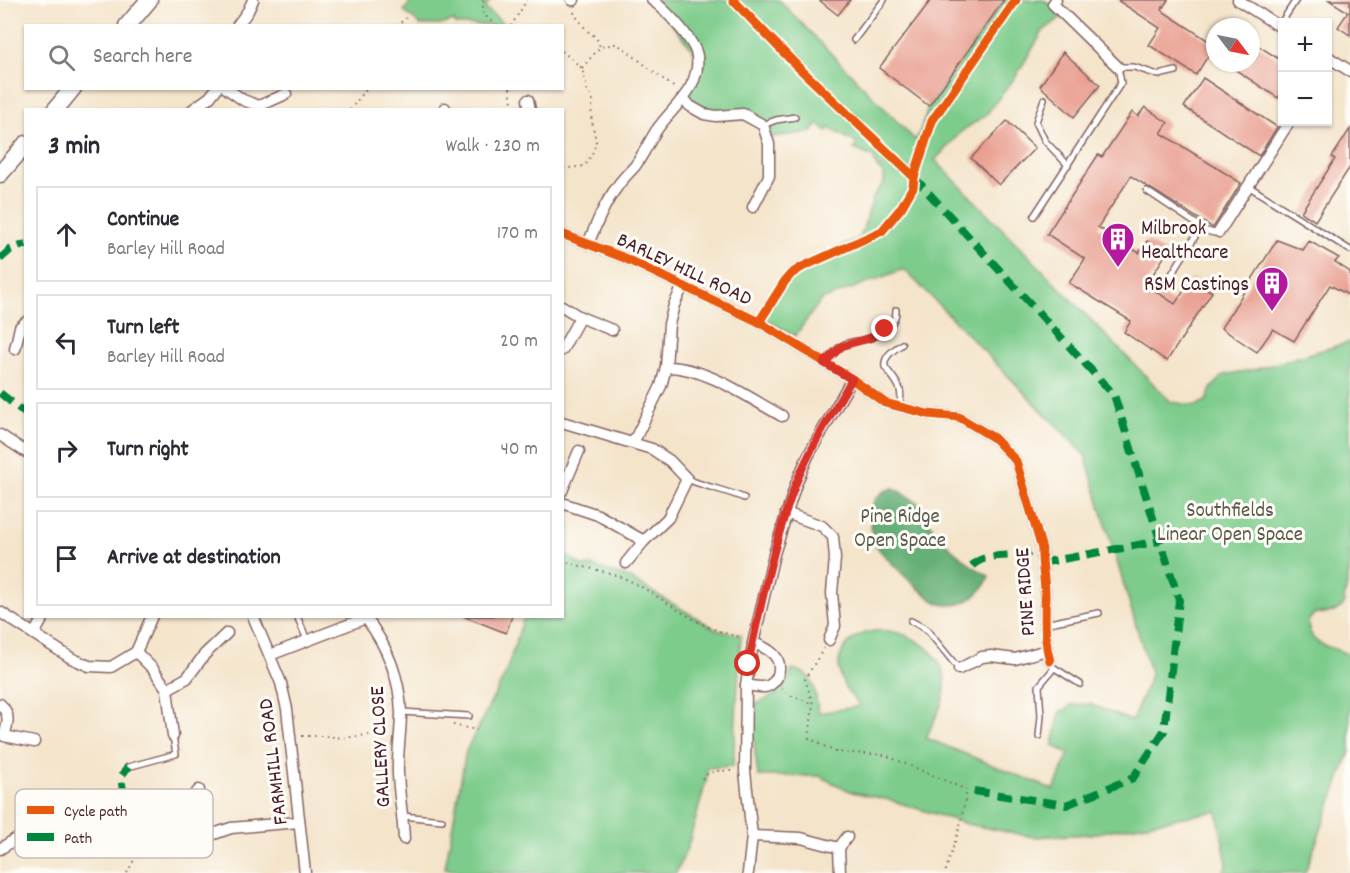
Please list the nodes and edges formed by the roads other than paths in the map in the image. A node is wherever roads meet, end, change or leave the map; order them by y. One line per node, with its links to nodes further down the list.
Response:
1 (149, 0): 9 (main road)
2 (252, 0): 10 (street)
3 (652, 0): 21 (street)
4 (884, 0): 12 (lane)
5 (1056, 0): 14 (street)
6 (1238, 0): 11 (street)
7 (1296, 0): 8 (lane)
8 (1286, 18)
9 (129, 24)
10 (238, 24)
11 (1278, 25)
12 (854, 40)
13 (1332, 60): 16 (street)
14 (1118, 67): 15 (lane); 29 (lane)
15 (1176, 70)
16 (1350, 71)
17 (71, 90): 23 (main road)
18 (215, 90): 24 (street)
19 (229, 90): 20 (street)
20 (286, 94)
21 (685, 98): 26 (street); 38 (street)
22 (1044, 99): 29 (lane)
23 (57, 108)
24 (195, 108)
25 (795, 117): 26 (lane)
26 (762, 125): 33 (street)
27 (1286, 126): 31 (street)
28 (24, 146): 30 (main road)
29 (1068, 165): 34 (lane)
30 (0, 174)
31 (1248, 186): 36 (street); 39 (lane)
32 (1147, 191): 35 (lane)
33 (753, 207)
34 (1034, 216)
35 (1201, 227): 36 (lane); 40 (lane)
36 (1219, 232)
37 (564, 235): 38 (street, BARLEY HILL ROAD)
38 (588, 244): 41 (street, BARLEY HILL ROAD)
39 (1350, 250)
40 (1170, 278)
41 (683, 286): 50 (street, BARLEY HILL ROAD); 51 (street)
42 (564, 307): 44 (street)
43 (896, 310): 50 (lane)
44 (580, 317): 46 (street); 48 (street)
45 (24, 324): 49 (street)
46 (612, 330)
47 (902, 344): 53 (lane)
48 (564, 346)
49 (15, 349)
50 (824, 363): 52 (street, BARLEY HILL ROAD)
51 (666, 367): 54 (street); 57 (street)
52 (852, 379): 53 (street, PINE RIDGE); 64 (street)
53 (899, 406): 74 (street, PINE RIDGE)
54 (782, 416)
55 (564, 423): 57 (street)
56 (0, 435): 58 (street)
57 (633, 443): 60 (street)
58 (24, 451)
59 (579, 451): 61 (street)
60 (687, 479): 62 (lane); 65 (street)
61 (564, 486)
62 (744, 498)
63 (564, 504): 65 (street)
64 (786, 513): 78 (street); 79 (street)
65 (644, 541): 66 (street)
66 (626, 563)
67 (0, 612): 76 (street)
68 (1099, 614): 74 (lane)
69 (43, 618): 76 (street)
70 (151, 618): 80 (street)
71 (254, 618): 81 (street, FARMHILL ROAD)
72 (298, 618): 77 (lane)
73 (911, 621): 83 (lane)
74 (1044, 624): 82 (street, PINE RIDGE)
75 (227, 633): 86 (street)
76 (34, 634): 80 (street)
77 (307, 640): 81 (street, GALLERY CLOSE); 88 (street, GALLERY CLOSE)
78 (829, 640)
79 (753, 641): 85 (street); 85 (street)
80 (136, 652): 86 (street)
81 (270, 655): 96 (street, FARMHILL ROAD)
82 (1050, 660): 83 (street, PINE RIDGE); 84 (lane); 91 (lane)
83 (959, 669)
84 (1080, 684)
85 (746, 685): 98 (street)
86 (167, 689): 90 (street)
87 (0, 704): 92 (street)
88 (401, 712): 89 (lane); 94 (street, GALLERY CLOSE)
89 (468, 716)
90 (173, 736): 93 (lane)
91 (1039, 736)
92 (34, 742)
93 (128, 767)
94 (403, 816): 95 (lane); 100 (street, GALLERY CLOSE)
95 (442, 820)
96 (299, 822): 97 (street); 104 (street, FARMHILL ROAD)
97 (213, 834)
98 (752, 836): 102 (street); 105 (street)
99 (847, 837): 102 (street)
100 (404, 839)
101 (15, 840): 103 (street)
102 (839, 848): 106 (street)
103 (0, 849)
104 (305, 873)
105 (748, 873)
106 (840, 873)

